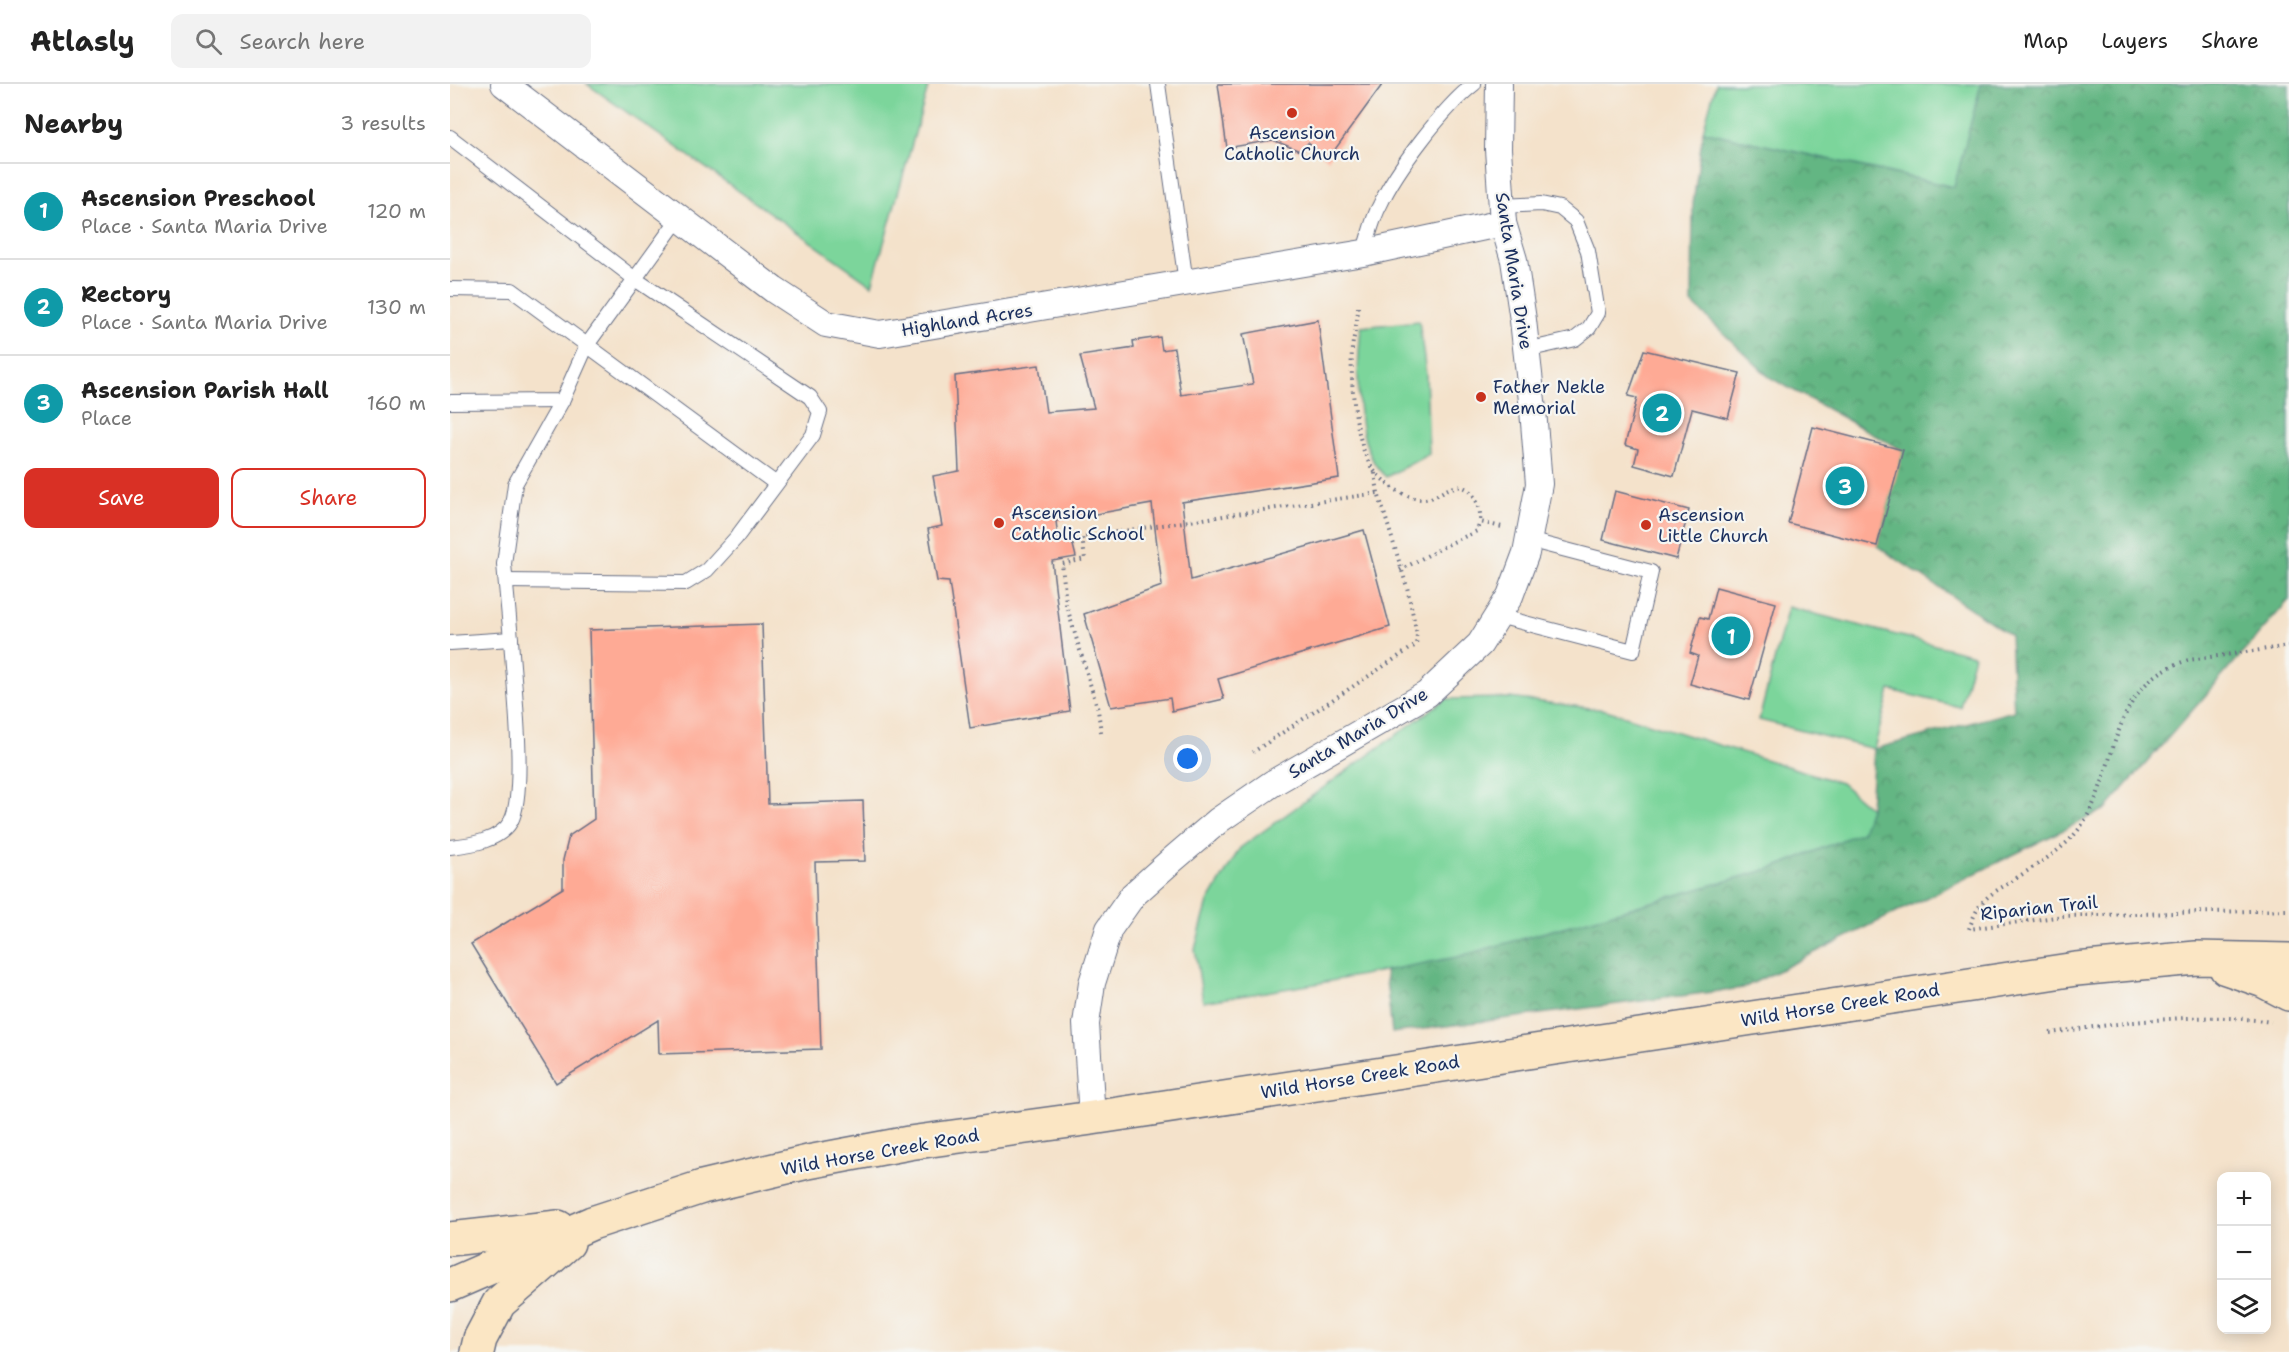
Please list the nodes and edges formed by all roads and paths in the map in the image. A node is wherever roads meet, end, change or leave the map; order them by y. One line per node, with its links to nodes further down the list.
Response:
1 (504, 84): 7 (street, Highland Acres)
2 (1158, 84): 10 (lane)
3 (1474, 84): 8 (lane)
4 (1499, 84): 6 (street, Santa Maria Drive)
5 (450, 137): 9 (lane)
6 (1502, 215): 8 (street, Highland Acres); 14 (street, Santa Maria Drive); 14 (lane)
7 (679, 218): 9 (lane); 10 (street, Highland Acres)
8 (1363, 253): 10 (street, Highland Acres)
9 (635, 279): 13 (lane); 18 (lane)
10 (1186, 283)
11 (450, 289): 13 (lane)
12 (1358, 307): 17 (path)
13 (587, 345): 15 (lane); 18 (lane)
14 (1527, 350): 21 (street, Santa Maria Drive)
15 (562, 401): 16 (lane); 23 (lane)
16 (450, 402)
17 (1375, 474): 19 (path); 20 (path)
18 (775, 483): 23 (lane)
19 (1378, 493): 22 (path); 28 (path)
20 (1480, 522): 21 (path); 22 (path)
21 (1520, 535): 24 (street, Santa Maria Drive); 24 (lane)
22 (1400, 570): 29 (path)
23 (506, 581): 25 (lane)
24 (1498, 616): 37 (street, Santa Maria Drive)
25 (511, 639): 26 (lane); 30 (lane)
26 (450, 643)
27 (2288, 646): 31 (path, Riparian Trail)
28 (1101, 732)
29 (1253, 752)
30 (450, 847)
31 (2289, 910)
32 (2196, 958): 33 (main road, Wild Horse Creek Road); 34 (main road); 37 (main road, Wild Horse Creek Road)
33 (2289, 960)
34 (2289, 994)
35 (2273, 1023): 36 (path)
36 (2050, 1033)
37 (1092, 1118): 38 (main road, Wild Horse Creek Road)
38 (592, 1223): 39 (main road); 40 (main road, Wild Horse Creek Road); 41 (main road)
39 (450, 1239)
40 (450, 1285)
41 (477, 1352)

